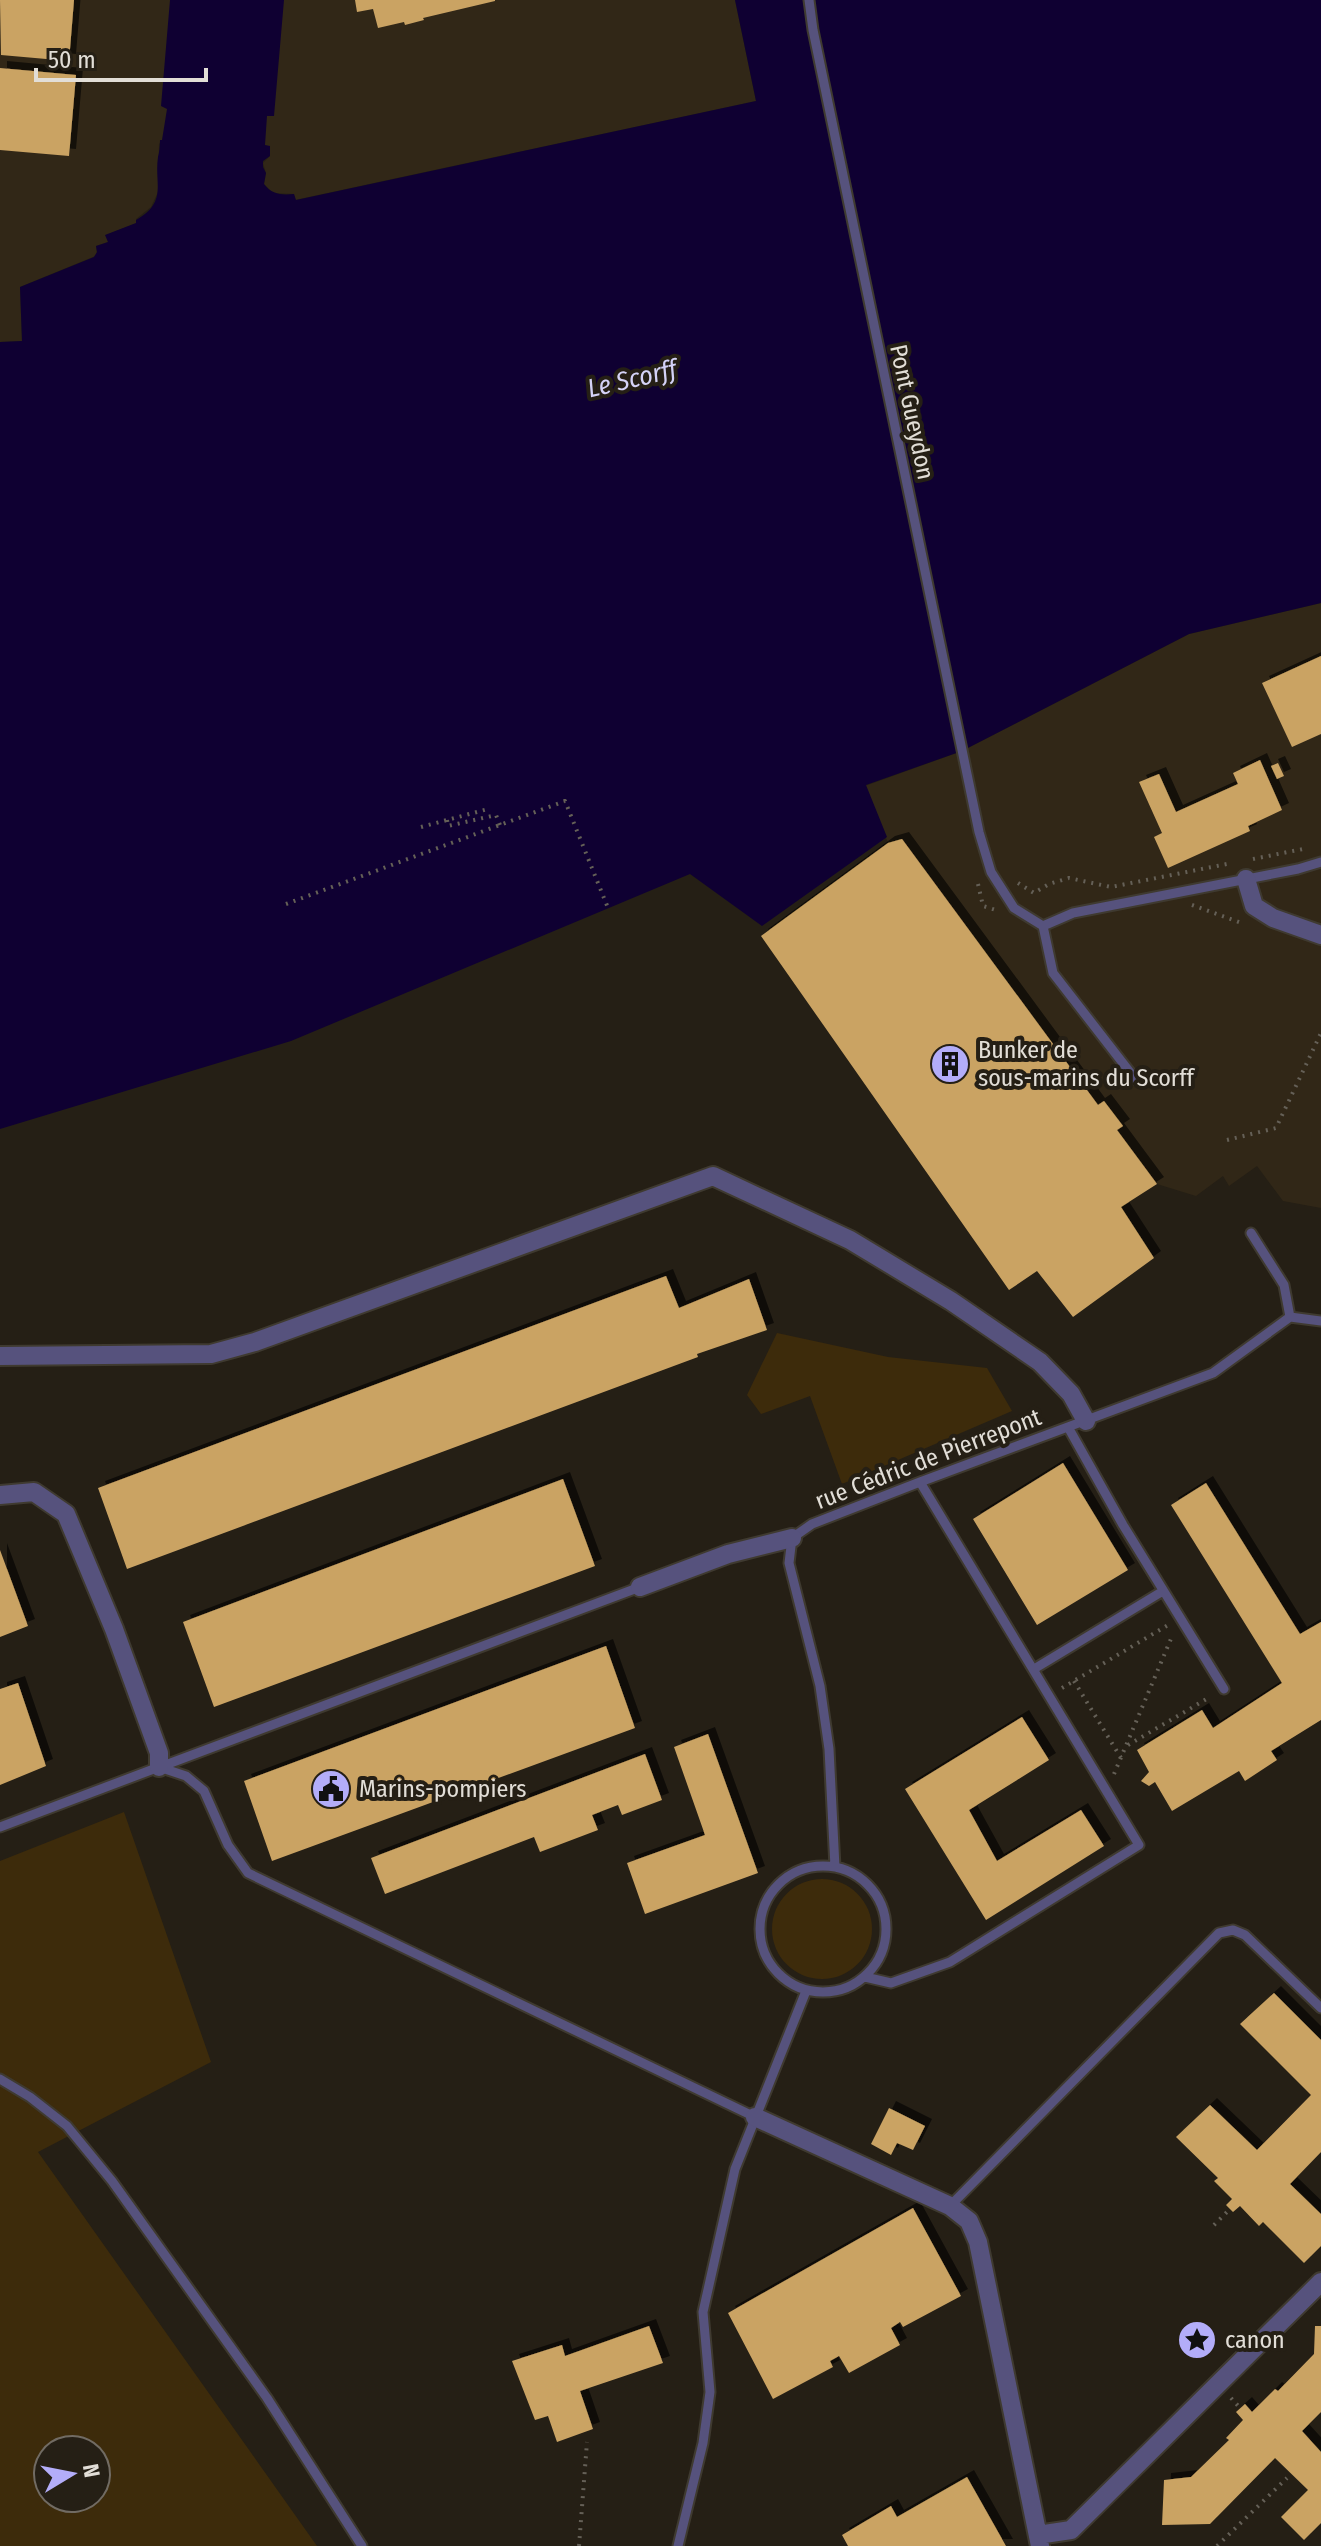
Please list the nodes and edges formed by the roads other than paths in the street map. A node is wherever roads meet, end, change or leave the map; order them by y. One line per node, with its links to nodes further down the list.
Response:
1 (809, 0): 4 (lane, Pont Gueydon)
2 (1321, 862): 3 (lane)
3 (1246, 879): 4 (lane); 5 (street)
4 (1043, 926): 6 (lane)
5 (1321, 935)
6 (1136, 1080)
7 (1251, 1233): 8 (lane)
8 (1290, 1317): 9 (lane); 11 (lane, rue Cédric de Pierrepont)
9 (1321, 1321)
10 (0, 1356): 11 (street)
11 (1077, 1424): 12 (lane, rue Cédric de Pierrepont); 16 (lane)
12 (920, 1482): 14 (lane, rue Cédric de Pierrepont); 17 (lane)
13 (0, 1495): 19 (street)
14 (792, 1538): 15 (street); 21 (lane)
15 (640, 1587): 19 (lane)
16 (1163, 1591): 17 (lane); 18 (lane)
17 (1034, 1669): 22 (lane)
18 (1224, 1689)
19 (159, 1767): 20 (lane); 26 (lane)
20 (0, 1827)
21 (835, 1867): 22 (lane); 23 (lane)
22 (865, 1977): 23 (lane)
23 (806, 1991): 26 (lane)
24 (1321, 2008): 27 (lane)
25 (0, 2079): 30 (lane)
26 (755, 2117): 27 (street); 31 (lane)
27 (950, 2206): 29 (street)
28 (1321, 2282): 29 (street)
29 (1039, 2540)
30 (362, 2546)
31 (678, 2546)

